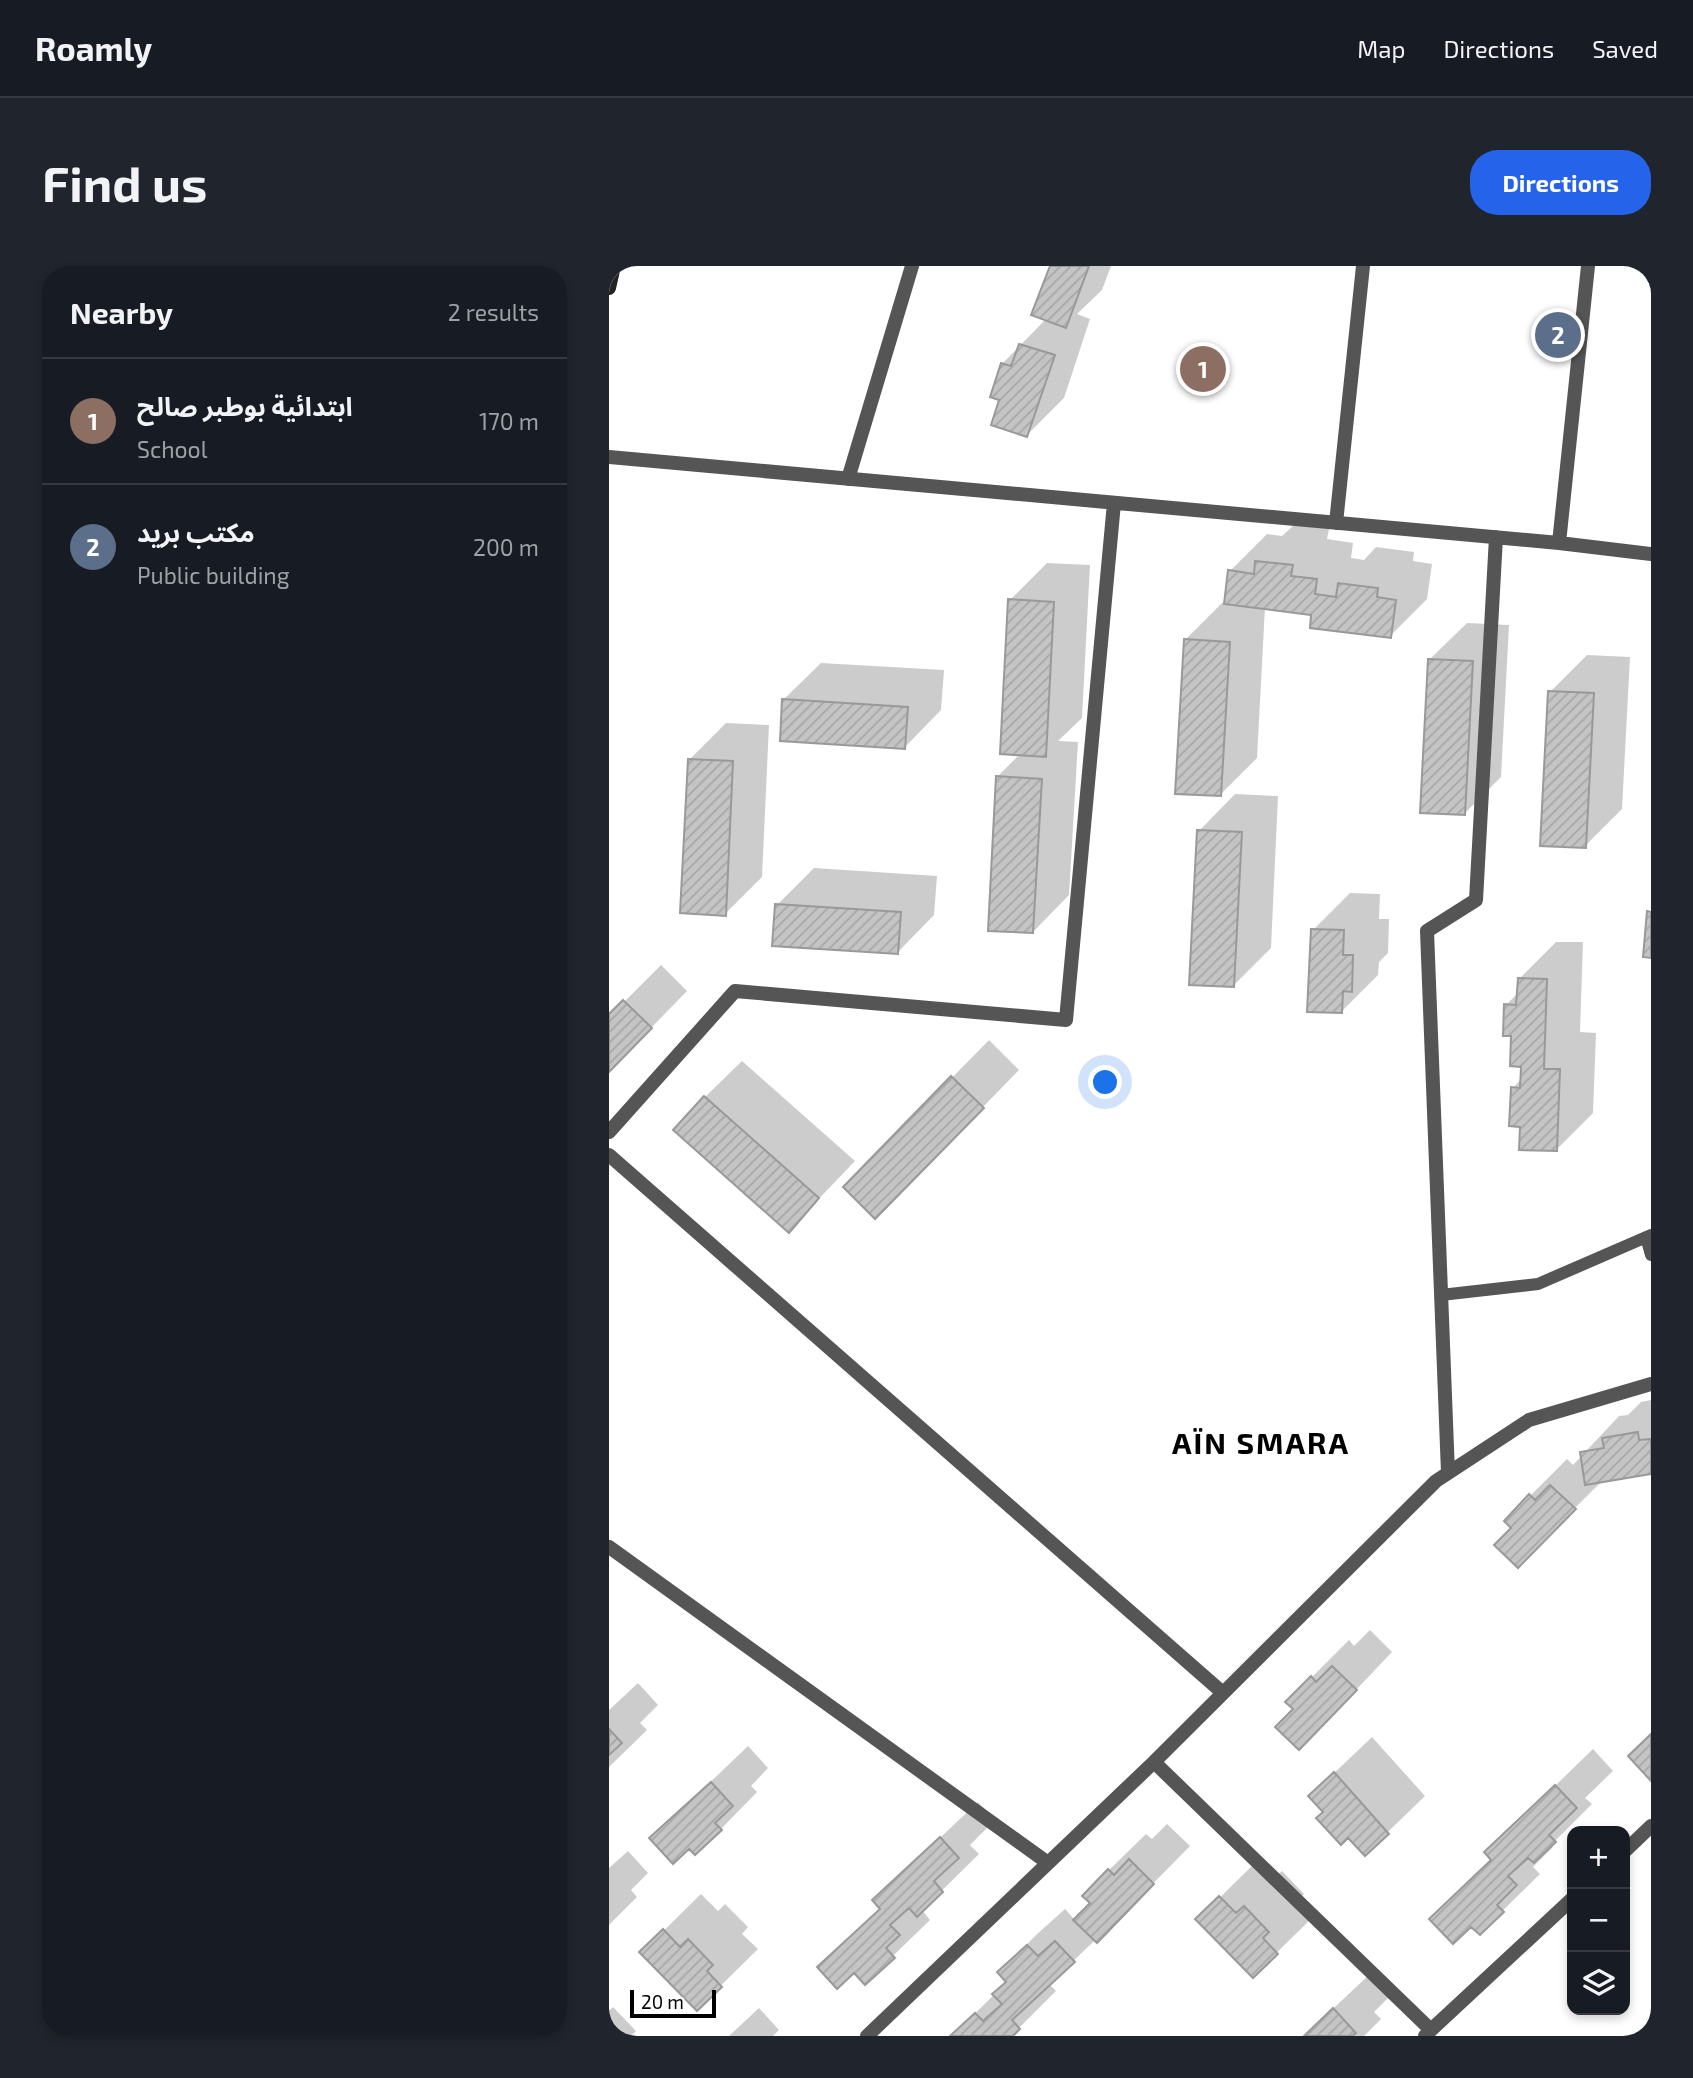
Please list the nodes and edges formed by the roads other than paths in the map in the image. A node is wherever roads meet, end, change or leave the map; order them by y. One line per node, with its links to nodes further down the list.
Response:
1 (614, 266): 5 (main road)
2 (912, 266): 7 (street)
3 (1363, 266): 9 (street)
4 (1588, 266): 11 (street)
5 (609, 288)
6 (609, 457): 7 (street)
7 (848, 479): 8 (street)
8 (1114, 503): 9 (street); 13 (street)
9 (1336, 523): 10 (street)
10 (1496, 537): 11 (street); 17 (street)
11 (1559, 543): 12 (street)
12 (1651, 554)
13 (609, 1132)
14 (609, 1155): 21 (street)
15 (1648, 1236): 16 (lane); 17 (lane)
16 (1651, 1255)
17 (1441, 1296): 19 (street)
18 (1651, 1384): 19 (street)
19 (1448, 1473): 21 (street)
20 (609, 1546): 25 (street)
21 (1223, 1693): 22 (street)
22 (1154, 1762): 25 (street); 27 (street)
23 (1651, 1826): 24 (street)
24 (1630, 1846)
25 (1048, 1863): 28 (street)
26 (1567, 1904): 27 (street)
27 (1428, 2033)
28 (867, 2036)

